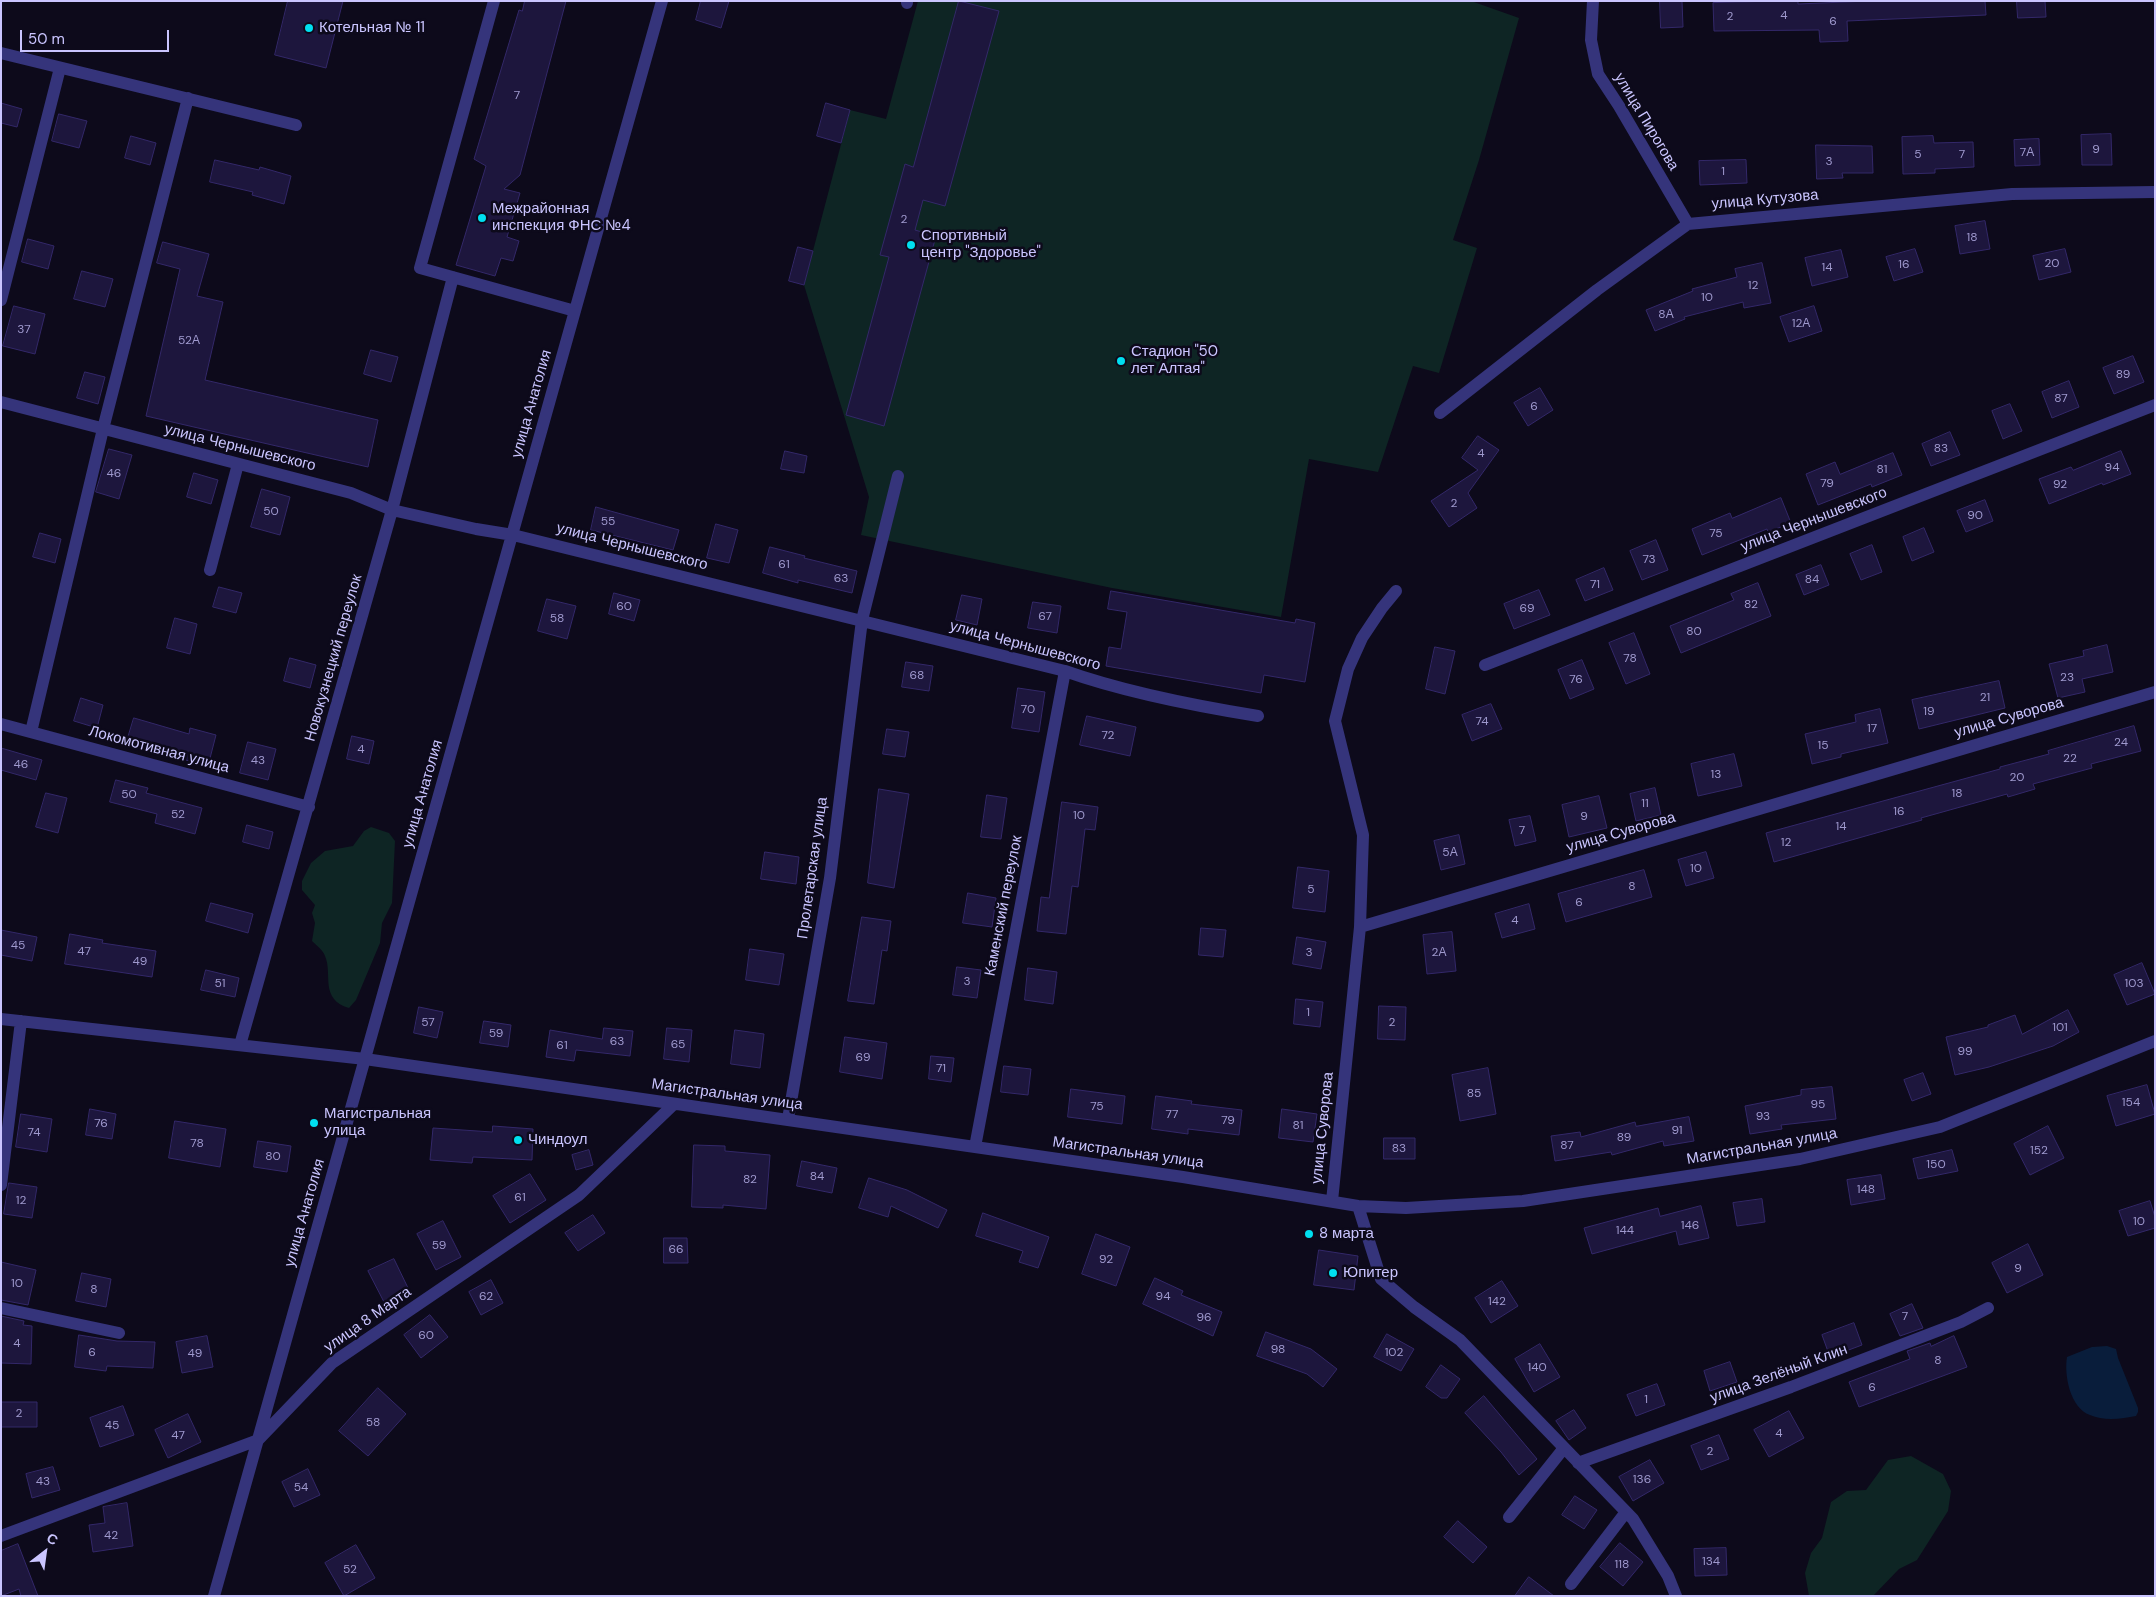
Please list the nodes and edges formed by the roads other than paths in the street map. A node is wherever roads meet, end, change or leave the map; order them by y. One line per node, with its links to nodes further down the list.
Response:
1 (494, 1): 10 (street)
2 (662, 1): 12 (street, улица Анатолия)
3 (1593, 1): 9 (street, улица Пирогова)
4 (1, 53): 5 (street)
5 (60, 68): 6 (street); 11 (street)
6 (188, 98): 7 (street); 16 (street)
7 (296, 125)
8 (2155, 192): 9 (street, улица Кутузова)
9 (1688, 224): 15 (street)
10 (453, 278): 12 (street); 19 (street, Новокузнецкий переулок)
11 (1, 300)
12 (575, 311): 20 (street, улица Анатолия)
13 (1, 402): 16 (street, улица Чернышевского)
14 (2155, 405): 24 (street, улица Чернышевского)
15 (1440, 413)
16 (104, 430): 17 (street, улица Чернышевского); 29 (street)
17 (238, 464): 19 (street, улица Чернышевского); 21 (street)
18 (898, 476): 23 (street, Пролетарская улица)
19 (392, 510): 20 (street, улица Чернышевского); 30 (street, Новокузнецкий переулок)
20 (513, 535): 23 (street, улица Чернышевского); 36 (street, улица Анатолия)
21 (210, 570)
22 (1396, 591): 31 (street)
23 (862, 620): 25 (street, улица Чернышевского); 38 (street, Пролетарская улица)
24 (1485, 665)
25 (1065, 671): 27 (street, улица Чернышевского); 39 (street, Каменский переулок)
26 (2155, 692): 31 (street, улица Суворова)
27 (1258, 716)
28 (1, 724): 29 (street, Локомотивная улица)
29 (31, 732): 30 (street, Локомотивная улица)
30 (309, 807): 35 (street, Новокузнецкий переулок)
31 (1360, 927): 41 (street, улица Суворова)
32 (1, 1019): 33 (street, Магистральная улица)
33 (21, 1021): 35 (street, Магистральная улица); 40 (street)
34 (2155, 1041): 42 (street, Магистральная улица)
35 (240, 1045): 36 (street, Магистральная улица)
36 (366, 1059): 37 (street, Магистральная улица); 46 (street, улица Анатолия)
37 (673, 1105): 38 (street, Магистральная улица); 46 (street, улица 8 Марта)
38 (788, 1119): 39 (street, Магистральная улица)
39 (975, 1147): 41 (street, Магистральная улица)
40 (1, 1185)
41 (1332, 1202): 42 (street, Магистральная улица)
42 (1358, 1206): 47 (street)
43 (1, 1308): 45 (street)
44 (1988, 1308): 48 (street, улица Зелёный Клин)
45 (119, 1333)
46 (258, 1440): 51 (street, улица 8 Марта); 53 (street, улица Анатолия)
47 (1564, 1448): 48 (street); 50 (street)
48 (1578, 1463): 49 (street)
49 (1626, 1512): 52 (street); 54 (street)
50 (1510, 1517)
51 (1, 1536)
52 (1571, 1584)
53 (214, 1596)
54 (1676, 1596)

